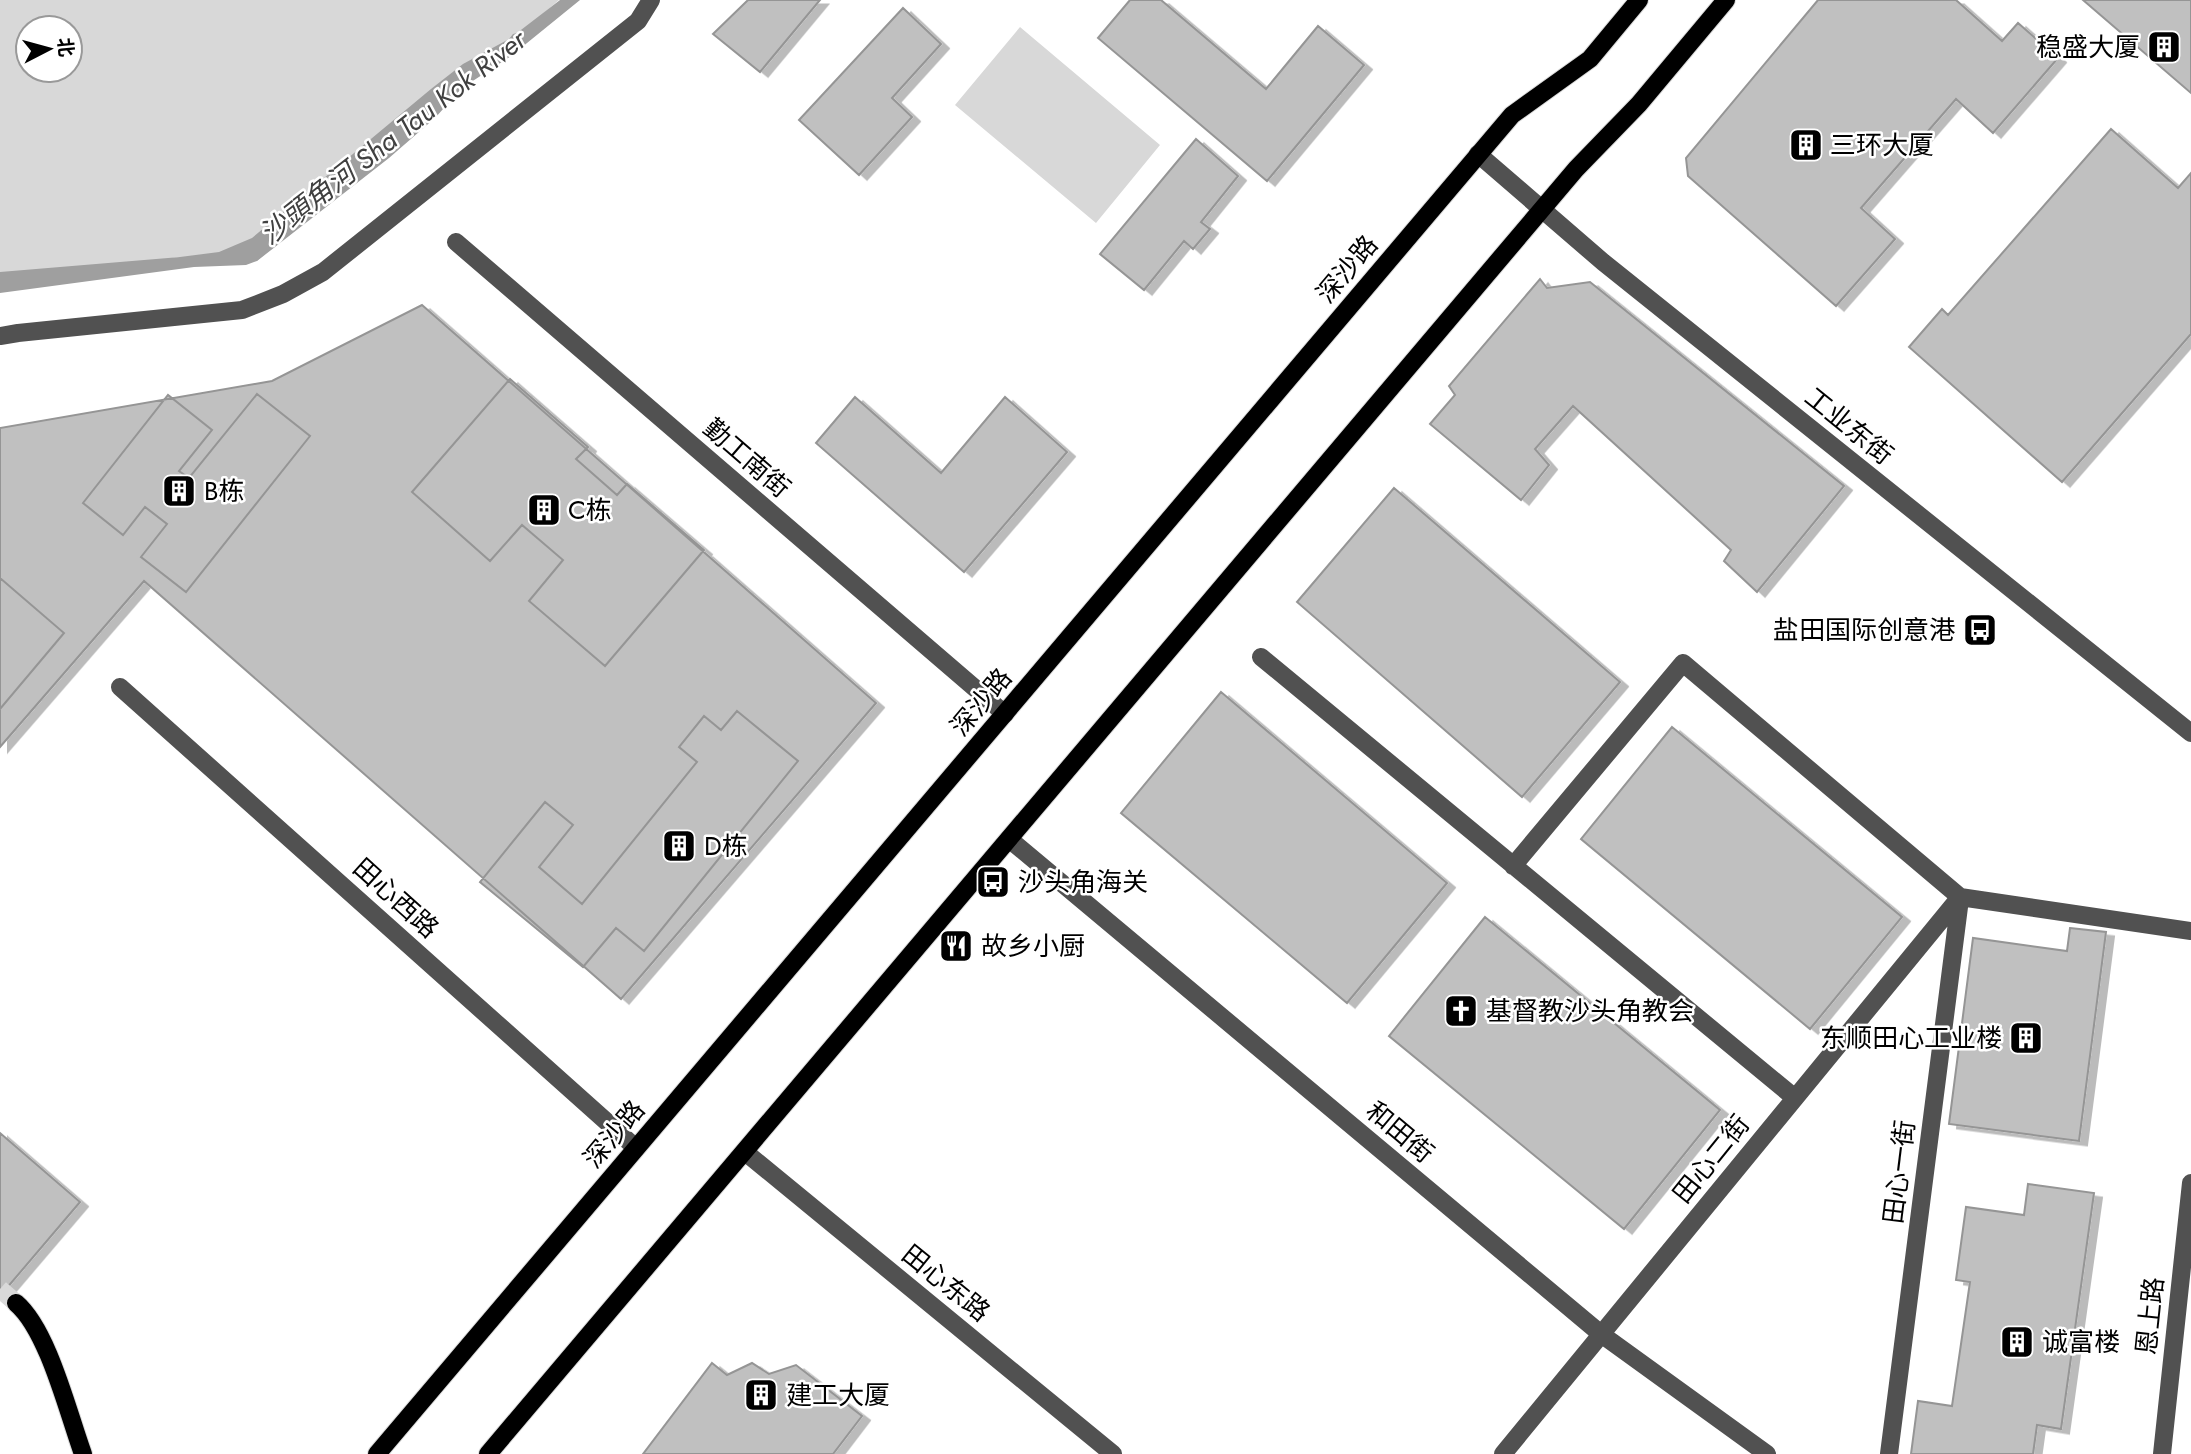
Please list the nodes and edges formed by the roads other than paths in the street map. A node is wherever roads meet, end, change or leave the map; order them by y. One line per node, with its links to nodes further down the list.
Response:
1 (651, 0): 7 (street)
2 (1639, 0): 4 (main road, 深沙路)
3 (1726, 0): 5 (main road)
4 (1478, 155): 5 (street, 工业东街); 10 (main road, 深沙路)
5 (1542, 209): 11 (street, 工业东街); 12 (main road)
6 (456, 242): 10 (street, 勤工南街)
7 (0, 337)
8 (1261, 657): 13 (street)
9 (120, 687): 17 (street, 田心西路)
10 (1005, 714): 17 (main road, 深沙路)
11 (2191, 733)
12 (1009, 839): 18 (main road); 21 (street, 和田街)
13 (1513, 866): 14 (street); 16 (street)
14 (1960, 897): 15 (street); 16 (street, 田心二街); 28 (street, 田心一街)
15 (2191, 931)
16 (1795, 1098): 21 (street, 田心二街)
17 (636, 1148): 23 (main road, 深沙路)
18 (745, 1152): 24 (main road); 25 (street, 田心东路)
19 (2191, 1183): 29 (street, 恩上路)
20 (16, 1303): 22 (main road)
21 (1601, 1334): 26 (street, 田心二街); 27 (street, 和田街)
22 (83, 1454)
23 (377, 1454)
24 (488, 1454)
25 (1113, 1454)
26 (1503, 1454)
27 (1767, 1454)
28 (1889, 1454)
29 (2162, 1454)

